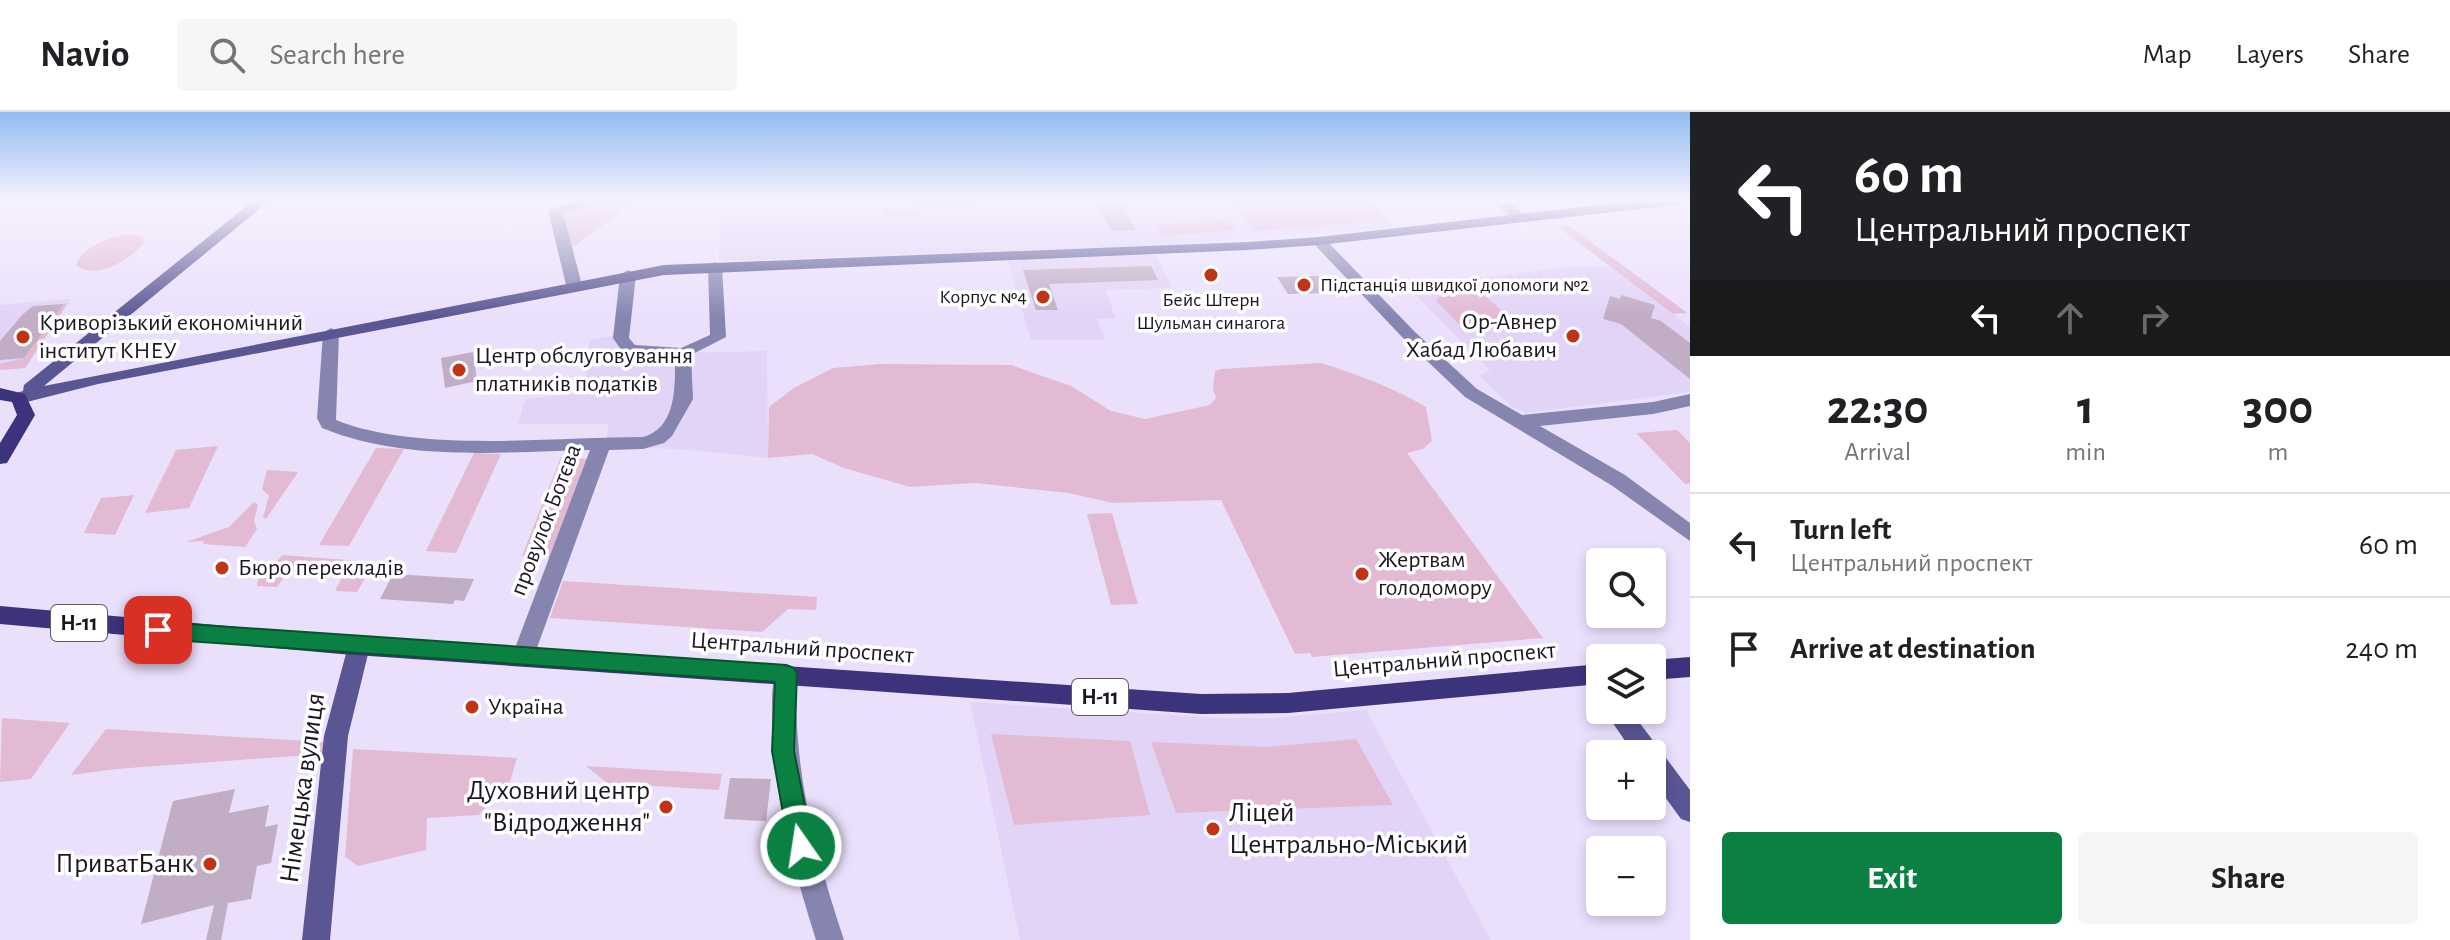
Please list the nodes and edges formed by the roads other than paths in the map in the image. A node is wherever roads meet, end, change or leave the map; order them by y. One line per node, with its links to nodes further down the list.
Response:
1 (215, 240): 10 (street)
2 (563, 240): 7 (street)
3 (1332, 240): 4 (street)
4 (1319, 241): 5 (street); 12 (street)
5 (715, 266): 6 (street); 9 (street)
6 (628, 275): 7 (street); 9 (street)
7 (574, 285): 8 (street)
8 (331, 333): 10 (street); 13 (street)
9 (683, 353): 13 (street, провулок Ботєва)
10 (12, 396): 14 (main road)
11 (1690, 400): 12 (street)
12 (1517, 422): 15 (street)
13 (602, 443): 18 (street, провулок Ботєва)
14 (0, 458)
15 (1690, 533)
16 (0, 615): 17 (main road, Центральний проспект / Н-11)
17 (359, 646): 18 (main road, Центральний проспект / Н-11); 25 (street, Німецька вулиця)
18 (523, 656): 21 (main road, Центральний проспект / Н-11)
19 (1690, 667): 20 (main road)
20 (1666, 669)
21 (786, 674): 22 (main road, Центральний проспект / Н-11); 26 (street)
22 (1586, 680)
23 (1666, 778): 24 (street)
24 (1690, 810)
25 (316, 940)
26 (830, 940)

